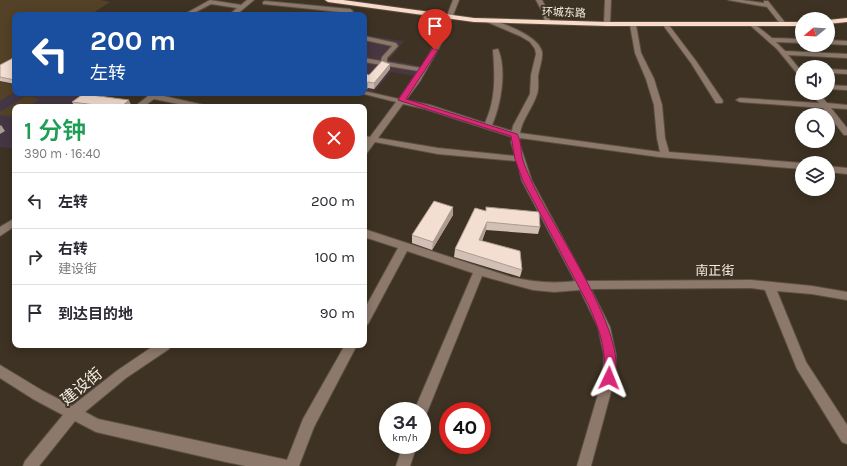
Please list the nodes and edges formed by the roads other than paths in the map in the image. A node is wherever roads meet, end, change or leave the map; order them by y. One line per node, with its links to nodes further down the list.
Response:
1 (251, 0): 10 (street)
2 (328, 0): 11 (street); 15 (highway, 环城东路)
3 (456, 0): 15 (street)
4 (539, 0): 19 (street)
5 (608, 0): 20 (street)
6 (731, 0): 9 (street)
7 (764, 0): 9 (street)
8 (265, 2): 11 (street)
9 (770, 6): 25 (street)
10 (243, 7): 12 (street); 13 (street)
11 (321, 9): 14 (street)
12 (192, 12)
13 (236, 12)
14 (350, 12)
15 (450, 18): 17 (highway, 环城东路); 37 (street)
16 (847, 20): 18 (highway)
17 (489, 21): 19 (highway, 环城东路); 55 (street)
18 (835, 21)
19 (548, 23): 20 (highway, 环城东路)
20 (607, 24): 22 (highway, 环城东路)
21 (795, 24): 25 (highway, 环城东路)
22 (633, 25): 23 (highway, 环城东路); 57 (street)
23 (666, 25): 24 (highway, 环城东路); 48 (street)
24 (753, 25): 25 (highway, 环城东路); 27 (street)
25 (784, 25)
26 (367, 39): 35 (street)
27 (770, 40): 28 (street); 32 (street)
28 (795, 41)
29 (835, 42): 30 (street)
30 (847, 43)
31 (496, 50): 53 (street)
32 (784, 53): 33 (street); 36 (street)
33 (847, 56)
34 (367, 60): 35 (street)
35 (384, 63): 37 (street)
36 (795, 65)
37 (423, 70): 45 (street)
38 (835, 71): 39 (street)
39 (847, 72)
40 (835, 87): 41 (street)
41 (847, 88)
42 (367, 93): 45 (street)
43 (152, 96): 49 (street)
44 (163, 96): 50 (street)
45 (402, 100): 53 (street); 56 (street)
46 (740, 100): 51 (street)
47 (820, 100): 51 (street)
48 (719, 101)
49 (142, 104)
50 (193, 104)
51 (825, 106): 52 (street); 54 (street)
52 (847, 107)
53 (487, 127): 55 (street)
54 (847, 133)
55 (515, 135): 57 (street); 58 (street)
56 (368, 139): 58 (street)
57 (665, 154): 59 (street)
58 (519, 159): 67 (street)
59 (795, 165)
60 (835, 170): 61 (street)
61 (847, 172)
62 (12, 223): 63 (street)
63 (0, 232)
64 (367, 234): 65 (street, 南正街)
65 (404, 246): 66 (street, 南正街); 70 (street)
66 (479, 271): 67 (street, 南正街); 74 (street)
67 (582, 285): 68 (street, 南正街); 82 (street)
68 (769, 285): 69 (street, 南正街); 76 (street)
69 (847, 296)
70 (367, 315)
71 (161, 348): 75 (street, 建设街)
72 (349, 348): 80 (street)
73 (0, 370): 75 (street)
74 (425, 402)
75 (72, 414): 78 (street, 建设街); 79 (street)
76 (847, 437)
77 (407, 454): 81 (street)
78 (30, 466)
79 (284, 466)
80 (292, 466)
81 (403, 466)
82 (584, 466)

